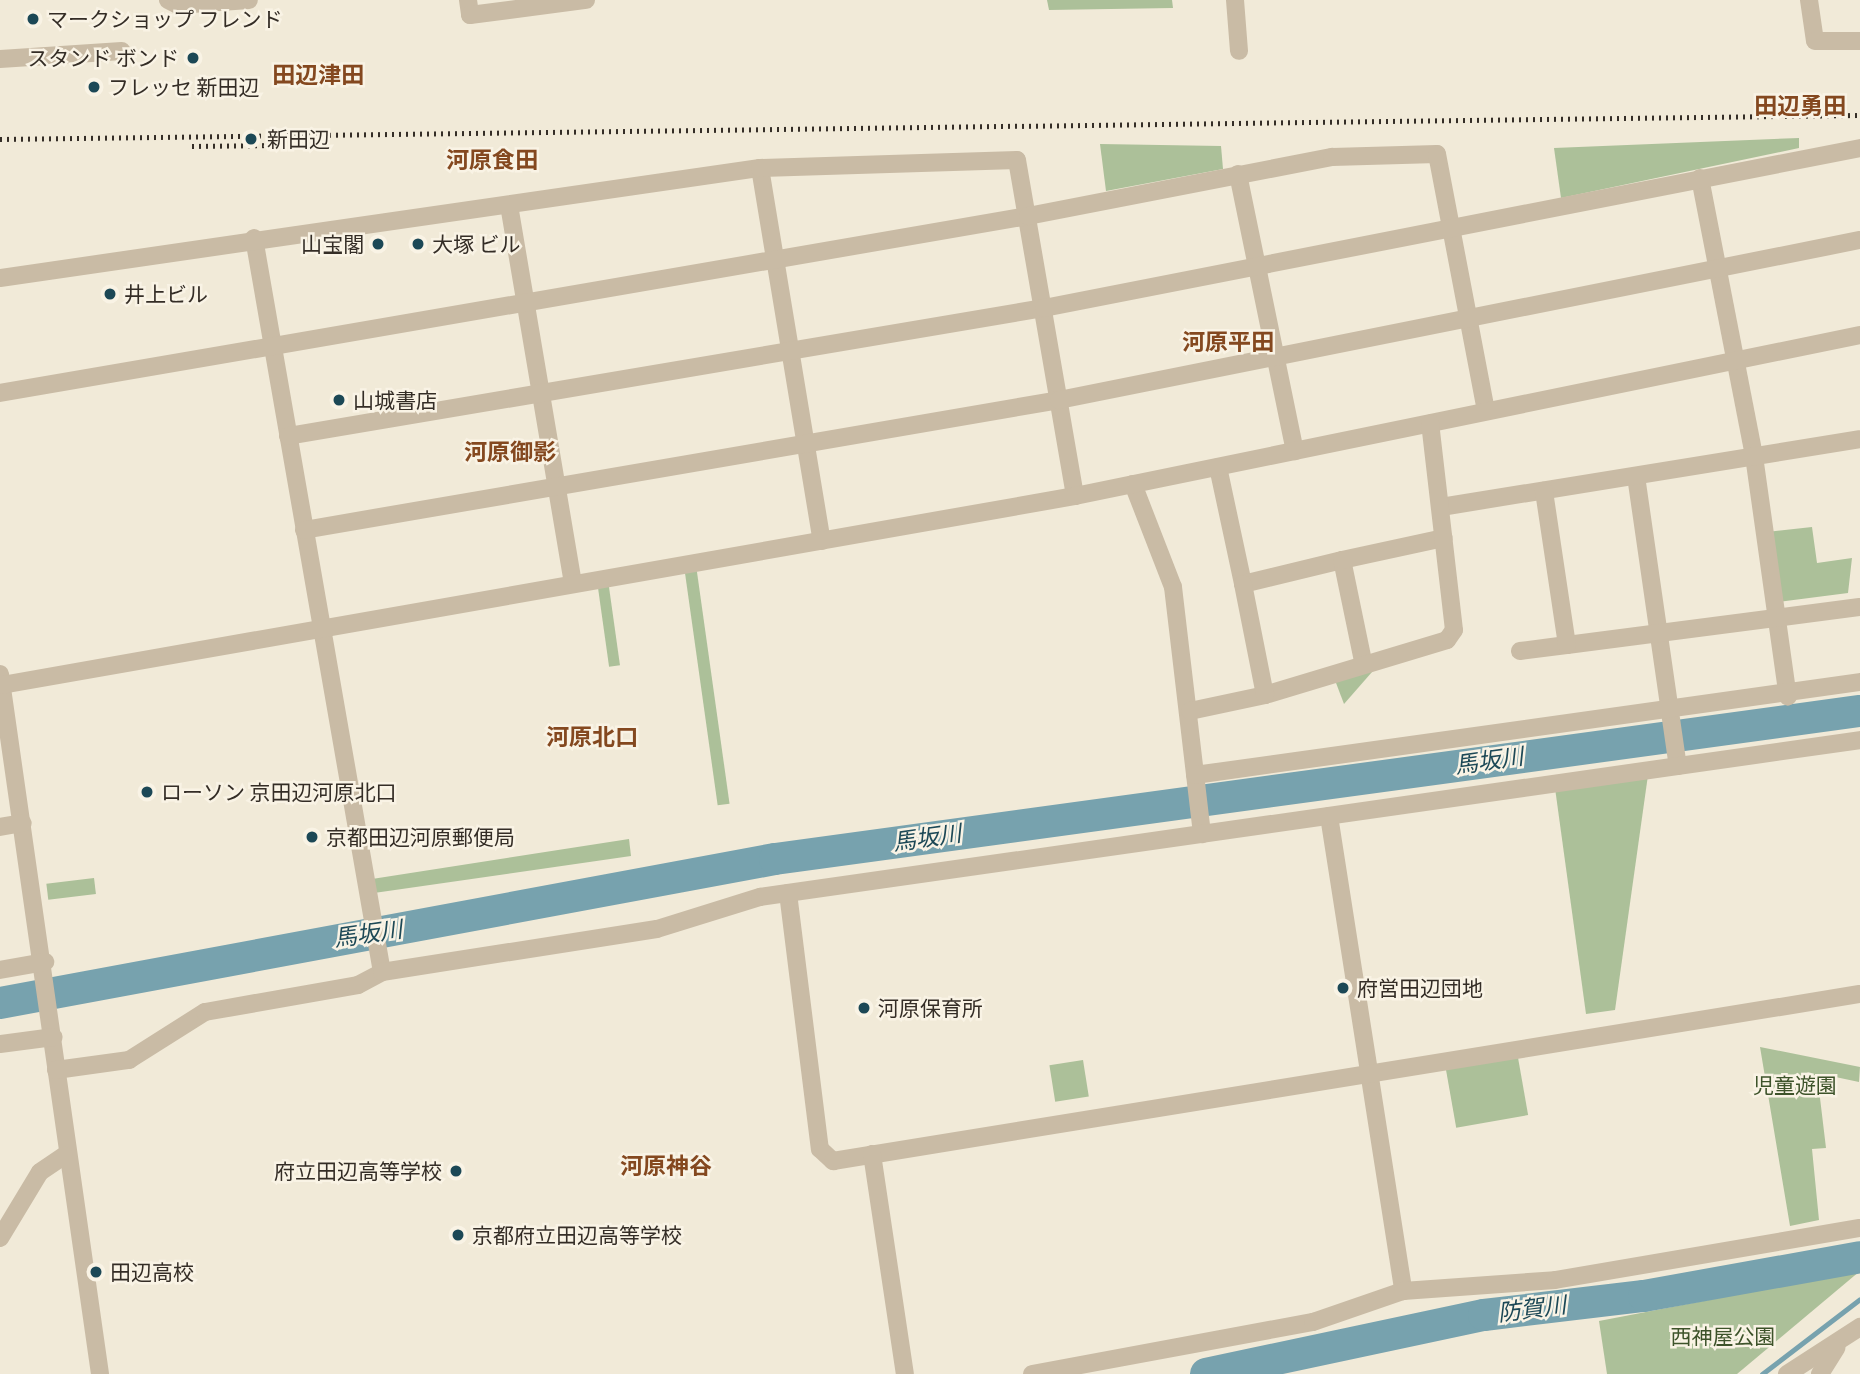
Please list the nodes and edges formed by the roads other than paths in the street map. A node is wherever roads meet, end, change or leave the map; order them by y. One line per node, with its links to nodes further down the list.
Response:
1 (169, 0): 2 (street)
2 (249, 0)
3 (468, 0): 4 (street)
4 (586, 0)
5 (1235, 0): 9 (street)
6 (1809, 0): 7 (street)
7 (1860, 41)
8 (122, 51): 10 (street)
9 (1239, 51)
10 (0, 59)
11 (1860, 148): 14 (street)
12 (760, 168): 15 (street); 16 (street); 20 (street)
13 (1238, 174): 16 (street); 17 (street); 21 (street)
14 (1700, 178): 17 (street); 22 (street)
15 (509, 205): 18 (street); 24 (street)
16 (1028, 216): 20 (street); 25 (street)
17 (1451, 226): 21 (street); 26 (street)
18 (254, 238): 23 (street); 28 (street)
19 (1860, 240): 22 (street)
20 (776, 259): 24 (street); 29 (street)
21 (1257, 267): 25 (street); 30 (street)
22 (1718, 269): 26 (street); 31 (street)
23 (0, 278)
24 (526, 302): 28 (street); 33 (street)
25 (1044, 308): 29 (street); 34 (street)
26 (1469, 320): 30 (street); 35 (street)
27 (1860, 335): 31 (street)
28 (273, 344): 32 (street); 37 (street)
29 (790, 350): 33 (street); 39 (street)
30 (1275, 358): 34 (street); 40 (street)
31 (1737, 359): 35 (street); 41 (street)
32 (0, 393)
33 (540, 393): 37 (street); 45 (street)
34 (1059, 400): 39 (street); 47 (street)
35 (1486, 410): 36 (street)
36 (1430, 423): 40 (street); 48 (street)
37 (288, 436): 49 (street)
38 (1860, 439): 41 (street)
39 (806, 443): 45 (street); 51 (street)
40 (1294, 451): 42 (street)
41 (1754, 456): 43 (street); 56 (street)
42 (1218, 467): 44 (street); 54 (street)
43 (1636, 476): 46 (street); 58 (street)
44 (1133, 484): 47 (street); 66 (street)
45 (556, 486): 49 (street); 53 (street)
46 (1544, 491): 48 (street); 59 (street)
47 (1075, 496): 51 (street)
48 (1441, 507): 50 (street)
49 (304, 530): 57 (street)
50 (1444, 538): 52 (street); 61 (street)
51 (822, 541): 53 (street)
52 (1342, 560): 54 (street); 61 (street)
53 (573, 583): 57 (street)
54 (1243, 584): 64 (street)
55 (1860, 607): 56 (street)
56 (1777, 618): 58 (street); 65 (street)
57 (321, 628): 63 (street); 78 (street)
58 (1659, 633): 59 (street); 67 (street)
59 (1567, 645): 60 (street)
60 (1520, 652)
61 (1363, 661): 64 (street)
62 (1860, 682): 65 (street)
63 (1, 687): 72 (street)
64 (1265, 695): 66 (street)
65 (1788, 697): 67 (street)
66 (1190, 711): 70 (street)
67 (1671, 719): 69 (street); 70 (street)
68 (1860, 740): 69 (street)
69 (1677, 759): 71 (street)
70 (1196, 782): 74 (street)
71 (1329, 816): 74 (street); 82 (street)
72 (23, 823): 73 (street); 76 (street)
73 (0, 827)
74 (1202, 830): 75 (street)
75 (788, 893): 78 (street); 84 (street)
76 (45, 965): 77 (street); 80 (street)
77 (0, 970)
78 (382, 972): 83 (street)
79 (1860, 993): 82 (street)
80 (54, 1037): 81 (street); 83 (street)
81 (0, 1044)
82 (1367, 1069): 84 (street); 88 (street)
83 (56, 1070): 85 (street)
84 (872, 1154): 92 (street)
85 (64, 1156): 87 (street); 91 (street)
86 (1860, 1228): 88 (street)
87 (0, 1238)
88 (1403, 1291): 93 (street)
89 (1860, 1327): 90 (street)
90 (1836, 1349): 94 (street); 95 (street)
91 (100, 1374)
92 (905, 1374)
93 (1032, 1374)
94 (1787, 1374)
95 (1820, 1374)

